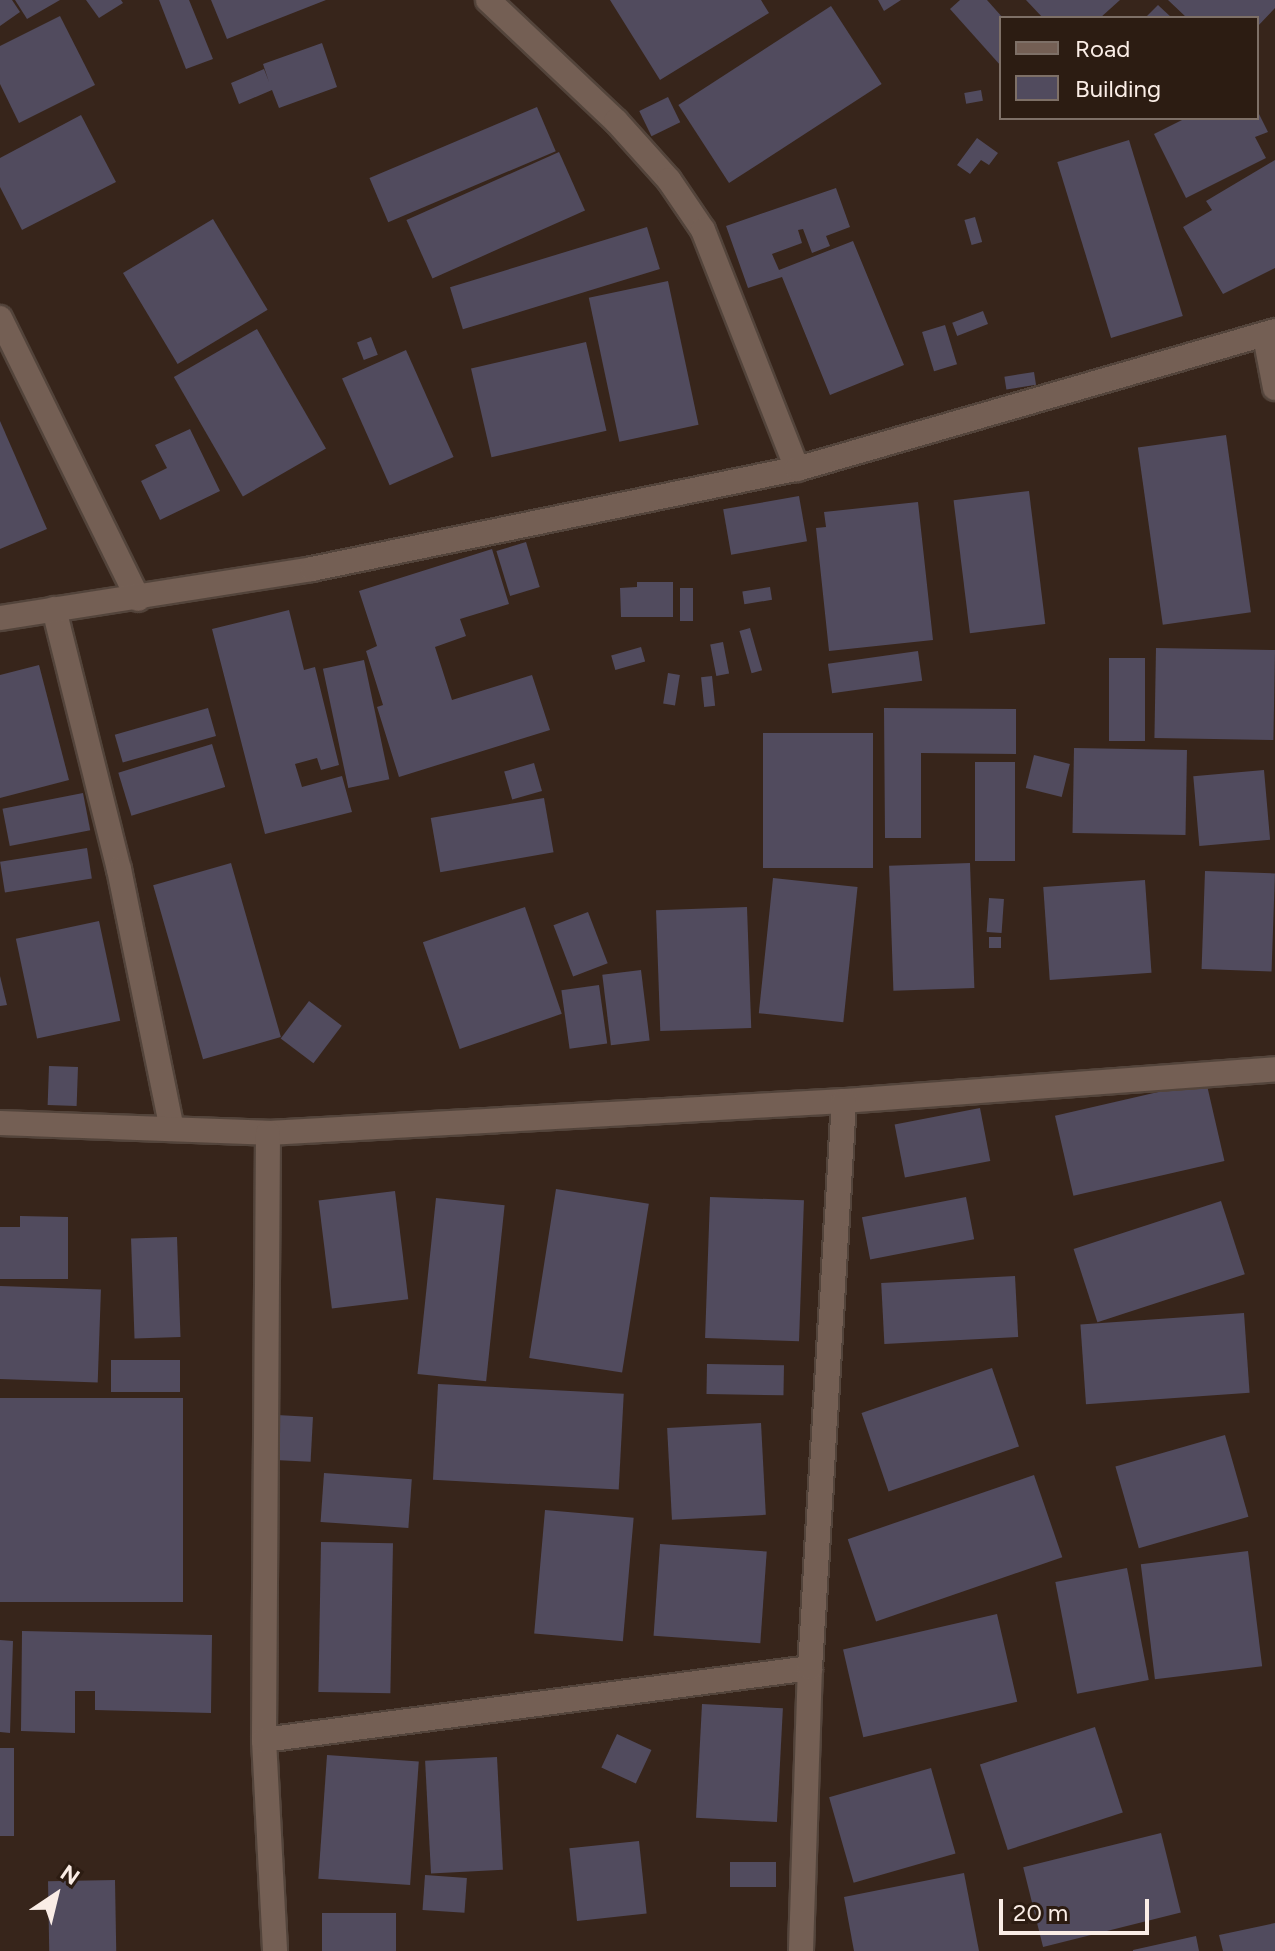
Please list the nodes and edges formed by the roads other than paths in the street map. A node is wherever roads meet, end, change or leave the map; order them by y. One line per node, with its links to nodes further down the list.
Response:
1 (488, 0): 5 (street)
2 (0, 318): 6 (street)
3 (1270, 334): 4 (street); 5 (street)
4 (1275, 388)
5 (797, 469): 6 (street)
6 (138, 599): 7 (street)
7 (54, 609): 8 (street); 12 (street)
8 (0, 618)
9 (1275, 1069): 10 (street)
10 (844, 1101): 13 (street); 14 (street)
11 (0, 1123): 12 (street)
12 (172, 1129): 13 (street)
13 (268, 1133): 15 (street)
14 (810, 1668): 15 (street); 17 (street)
15 (264, 1740): 16 (street)
16 (275, 1951)
17 (801, 1951)

